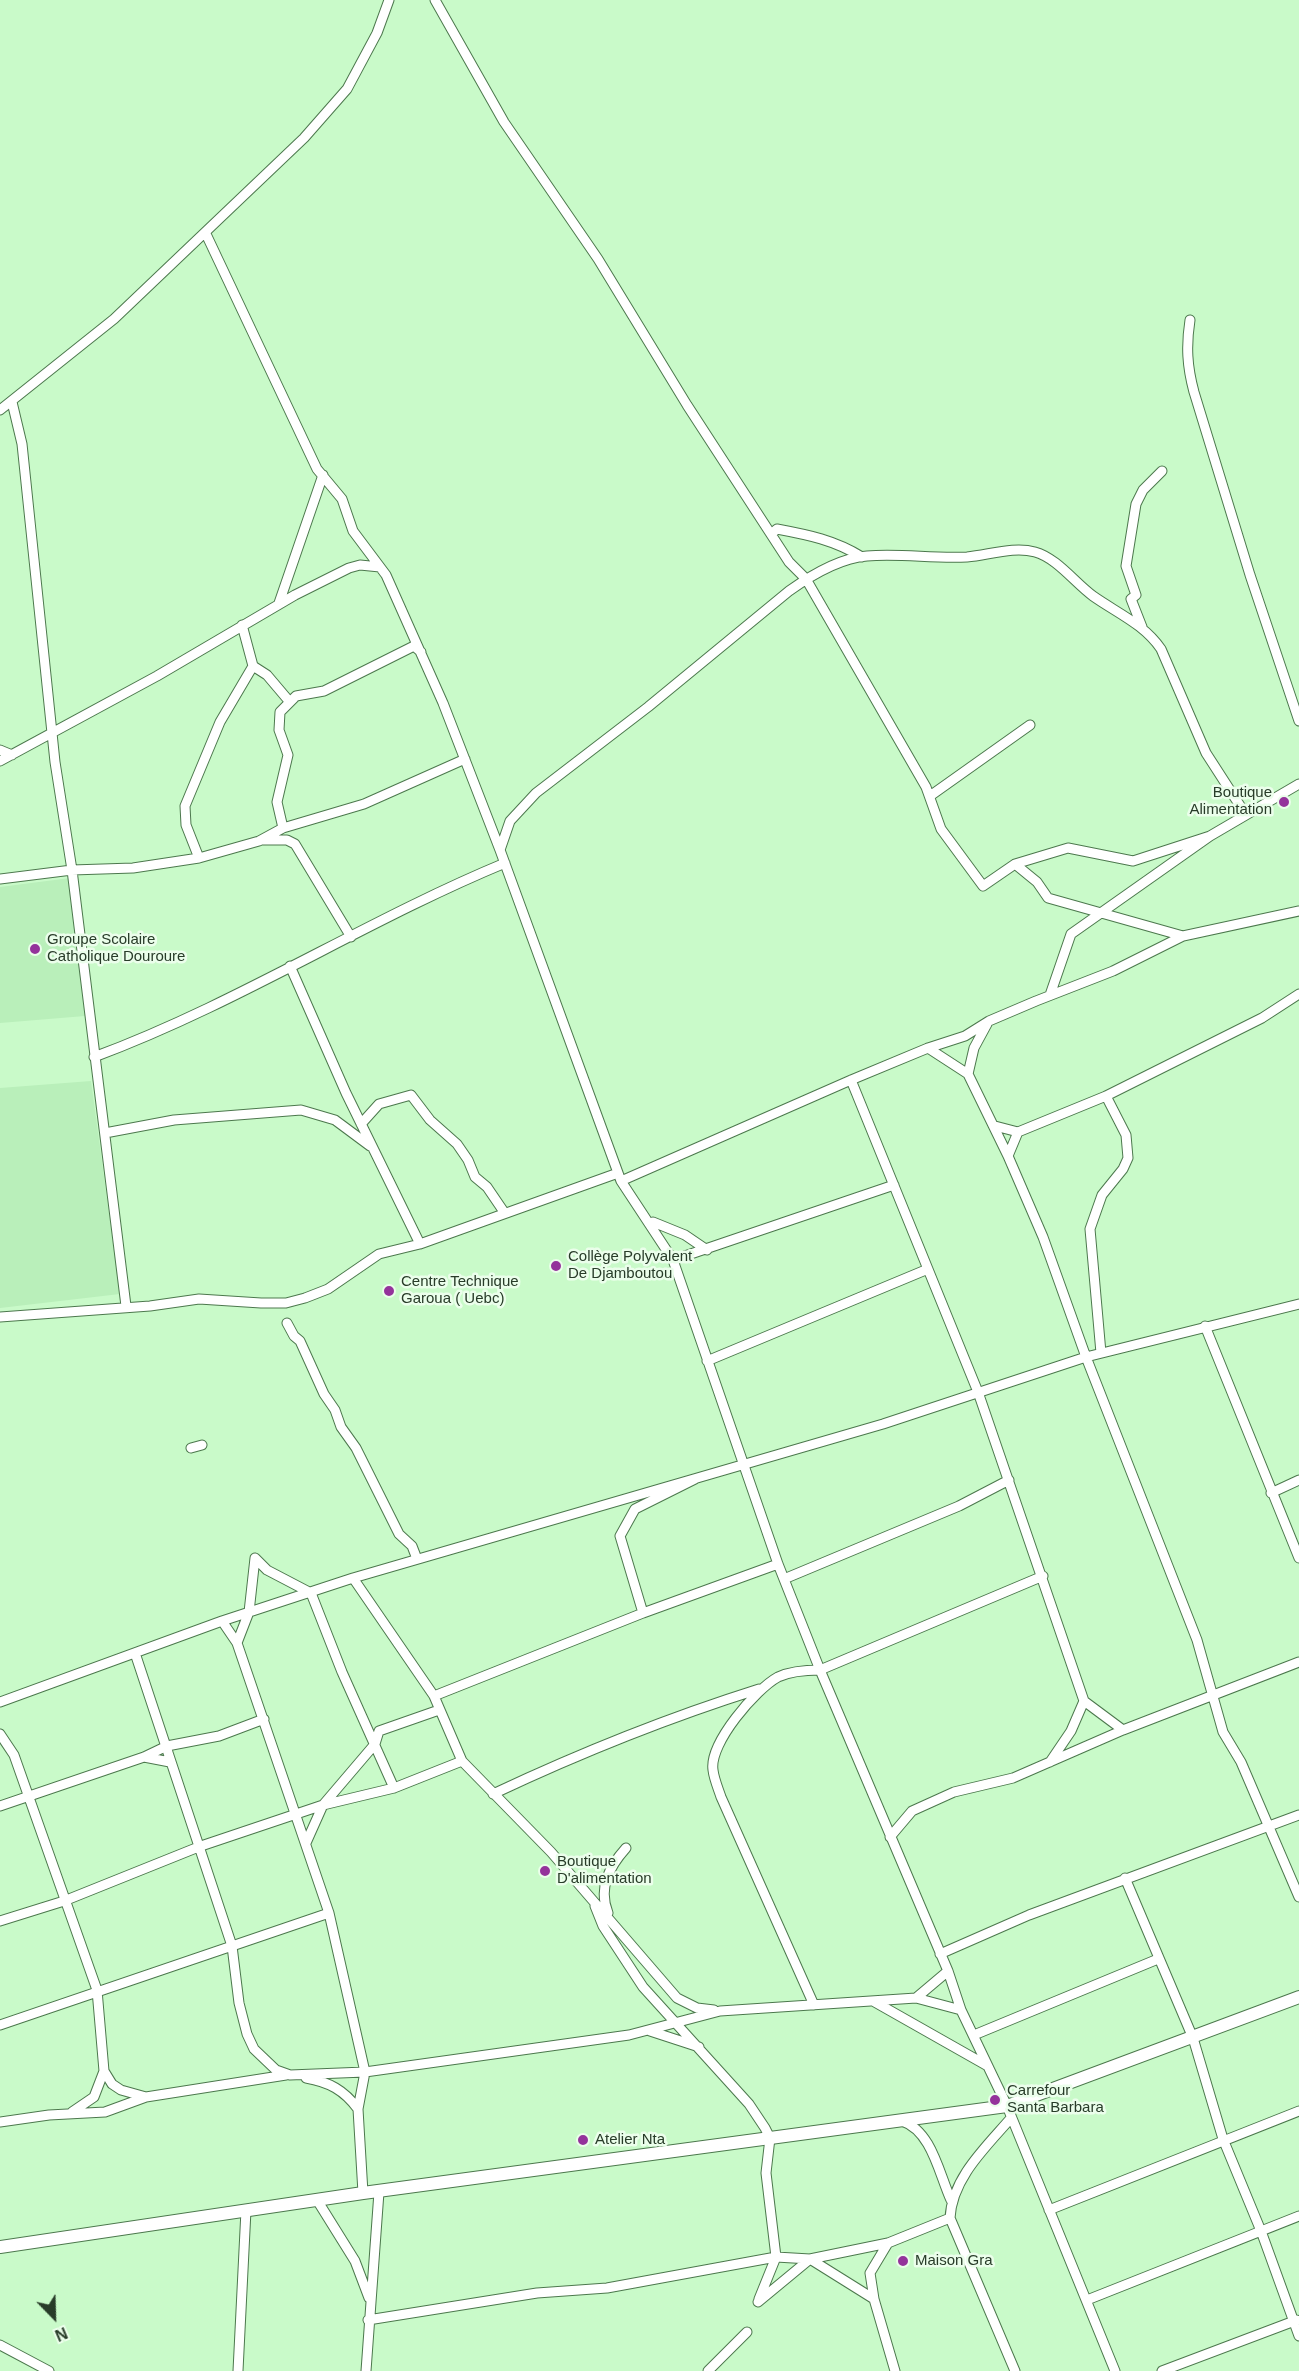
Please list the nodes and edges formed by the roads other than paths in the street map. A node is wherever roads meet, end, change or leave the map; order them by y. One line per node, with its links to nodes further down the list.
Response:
1 (390, 0): 3 (street)
2 (435, 0): 9 (street)
3 (206, 234): 5 (street); 8 (street)
4 (1190, 320): 19 (street)
5 (12, 402): 6 (street); 21 (street)
6 (0, 410)
7 (1162, 471): 15 (street)
8 (323, 475): 11 (street); 13 (street)
9 (771, 534): 10 (street); 12 (street)
10 (862, 557): 12 (street); 15 (street)
11 (380, 567): 13 (street); 16 (street)
12 (806, 579): 27 (street); 32 (street)
13 (279, 603): 14 (street)
14 (242, 625): 17 (street); 21 (street)
15 (1143, 629): 28 (street)
16 (421, 652): 18 (street); 24 (street)
17 (254, 666): 18 (street); 33 (street)
18 (289, 701): 29 (street)
19 (1299, 721)
20 (1030, 725): 27 (street)
21 (52, 735): 23 (street); 36 (street)
22 (0, 750): 23 (street)
23 (12, 755): 25 (street)
24 (465, 759): 29 (street); 32 (street)
25 (0, 761)
26 (1299, 784): 28 (street)
27 (930, 796): 35 (street)
28 (1246, 815): 30 (street)
29 (284, 828): 31 (street)
30 (1210, 836): 35 (street); 39 (street)
31 (259, 841): 33 (street); 41 (street)
32 (500, 850): 34 (street)
33 (199, 858): 36 (street)
34 (505, 863): 41 (street); 57 (street)
35 (1015, 864): 39 (street)
36 (72, 870): 37 (street); 47 (street)
37 (0, 879)
38 (1299, 911): 40 (street)
39 (1099, 914): 40 (street); 44 (street)
40 (1183, 936): 44 (street)
41 (351, 937): 42 (street)
42 (290, 966): 47 (street); 51 (street)
43 (1299, 994): 50 (street)
44 (1050, 995): 45 (street)
45 (989, 1022): 46 (street); 48 (street)
46 (928, 1048): 48 (street); 49 (street)
47 (94, 1057): 54 (street)
48 (968, 1074): 52 (street)
49 (851, 1080): 57 (street); 58 (street)
50 (1106, 1096): 53 (street); 70 (street)
51 (361, 1124): 55 (street); 59 (street)
52 (995, 1126): 53 (street); 56 (street)
53 (1018, 1132): 56 (street)
54 (105, 1133): 55 (street); 66 (street)
55 (372, 1148): 61 (street)
56 (1008, 1156): 71 (street)
57 (620, 1177): 59 (street); 60 (street); 63 (street)
58 (894, 1185): 62 (street); 64 (street)
59 (504, 1212): 61 (street)
60 (652, 1222): 62 (street); 63 (street)
61 (420, 1244): 66 (street)
62 (706, 1250): 63 (street)
63 (674, 1260): 72 (street)
64 (928, 1269): 72 (street); 73 (street)
65 (1299, 1304): 69 (street)
66 (126, 1306): 67 (street)
67 (0, 1317)
68 (288, 1323): 82 (street)
69 (1205, 1326): 70 (street); 80 (street)
70 (1101, 1353): 71 (street)
71 (1086, 1357): 73 (street); 97 (street)
72 (707, 1361): 76 (street)
73 (978, 1392): 76 (street); 78 (street)
74 (202, 1445): 75 (street)
75 (191, 1448)
76 (743, 1465): 77 (street); 83 (street)
77 (702, 1475): 82 (street); 89 (street)
78 (1009, 1480): 84 (street); 86 (street)
79 (1299, 1480): 80 (street)
80 (1271, 1493): 81 (street)
81 (1299, 1558)
82 (417, 1559): 85 (street)
83 (778, 1564): 86 (street); 89 (street)
84 (1042, 1576): 94 (street); 98 (street)
85 (353, 1578): 87 (street); 96 (street)
86 (784, 1579): 94 (street)
87 (311, 1593): 88 (street); 88 (street); 104 (street)
88 (249, 1612): 90 (street); 91 (street)
89 (644, 1613): 96 (street)
90 (222, 1621): 91 (street); 92 (street)
91 (237, 1642): 101 (street)
92 (135, 1653): 99 (street); 105 (street)
93 (1299, 1662): 97 (street)
94 (819, 1670): 95 (street); 118 (street)
95 (760, 1689): 111 (street); 137 (street)
96 (434, 1696): 100 (street)
97 (1212, 1696): 102 (street); 117 (street)
98 (1084, 1701): 102 (street); 109 (street)
99 (0, 1702)
100 (439, 1710): 104 (street); 107 (street)
101 (264, 1719): 105 (street); 116 (street)
102 (1123, 1730): 109 (street)
103 (0, 1734): 112 (street)
104 (375, 1744): 110 (street); 113 (street)
105 (166, 1746): 106 (street); 108 (street)
106 (144, 1757): 108 (street); 112 (street)
107 (462, 1761): 110 (street); 111 (street)
108 (170, 1762): 120 (street)
109 (1050, 1762): 118 (street)
110 (394, 1788): 113 (street)
111 (493, 1794): 124 (street)
112 (29, 1796): 114 (street); 125 (street)
113 (323, 1805): 116 (street); 119 (street)
114 (0, 1806)
115 (1299, 1815): 117 (street)
116 (296, 1816): 119 (street); 120 (street)
117 (1269, 1827): 122 (street); 123 (street)
118 (890, 1837): 130 (street)
119 (306, 1843): 126 (street)
120 (201, 1846): 125 (street); 129 (street)
121 (626, 1848): 127 (street)
122 (1125, 1878): 130 (street); 131 (street)
123 (1299, 1897)
124 (592, 1899): 127 (street); 140 (street)
125 (64, 1901): 128 (street); 133 (street)
126 (329, 1913): 129 (street); 148 (street)
127 (610, 1919): 139 (street)
128 (0, 1921)
129 (232, 1946): 133 (street); 149 (street)
130 (940, 1954): 132 (street)
131 (1158, 1959): 143 (street); 144 (street)
132 (948, 1971): 135 (street); 138 (street)
133 (98, 1990): 141 (street); 147 (street)
134 (1299, 1997): 144 (main road)
135 (916, 1998): 136 (street); 138 (street)
136 (873, 2001): 137 (street); 146 (street)
137 (814, 2005): 139 (street)
138 (961, 2010): 143 (street)
139 (720, 2011): 140 (street)
140 (679, 2023): 142 (street); 145 (street)
141 (0, 2025)
142 (650, 2031): 145 (street); 148 (street)
143 (974, 2034): 146 (street)
144 (1193, 2038): 151 (main road); 159 (street)
145 (700, 2048): 158 (street)
146 (986, 2065): 151 (street)
147 (105, 2071): 150 (street); 154 (street)
148 (365, 2072): 149 (street); 152 (street)
149 (290, 2075): 150 (street); 152 (street)
150 (146, 2097): 154 (street)
151 (1007, 2106): 155 (street); 156 (main road)
152 (358, 2109): 161 (street)
153 (1299, 2110): 159 (street)
154 (69, 2114): 157 (street)
155 (1011, 2118): 163 (street); 165 (street)
156 (900, 2120): 158 (main road); 163 (street)
157 (0, 2122)
158 (770, 2138): 160 (main road); 171 (street)
159 (1223, 2139): 165 (street); 168 (street)
160 (379, 2192): 161 (main road); 174 (street)
161 (363, 2193): 162 (main road)
162 (317, 2200): 164 (main road); 174 (street)
163 (951, 2200): 167 (street)
164 (246, 2210): 170 (main road); 182 (street)
165 (1049, 2210): 175 (street)
166 (1299, 2216): 168 (street)
167 (950, 2218): 169 (street); 186 (street)
168 (1261, 2231): 175 (street); 177 (street)
169 (888, 2243): 172 (street); 173 (street)
170 (0, 2247)
171 (776, 2257): 172 (street); 172 (street); 176 (street)
172 (810, 2259): 173 (street)
173 (874, 2299): 185 (street)
174 (370, 2300): 176 (street)
175 (1087, 2300): 187 (street)
176 (368, 2320): 183 (street)
177 (1296, 2320): 179 (street); 188 (street)
178 (747, 2332): 184 (street)
179 (1299, 2336)
180 (0, 2345): 181 (street)
181 (48, 2371)
182 (238, 2371)
183 (366, 2371)
184 (708, 2371)
185 (896, 2371)
186 (1015, 2371)
187 (1115, 2371)
188 (1162, 2371)

